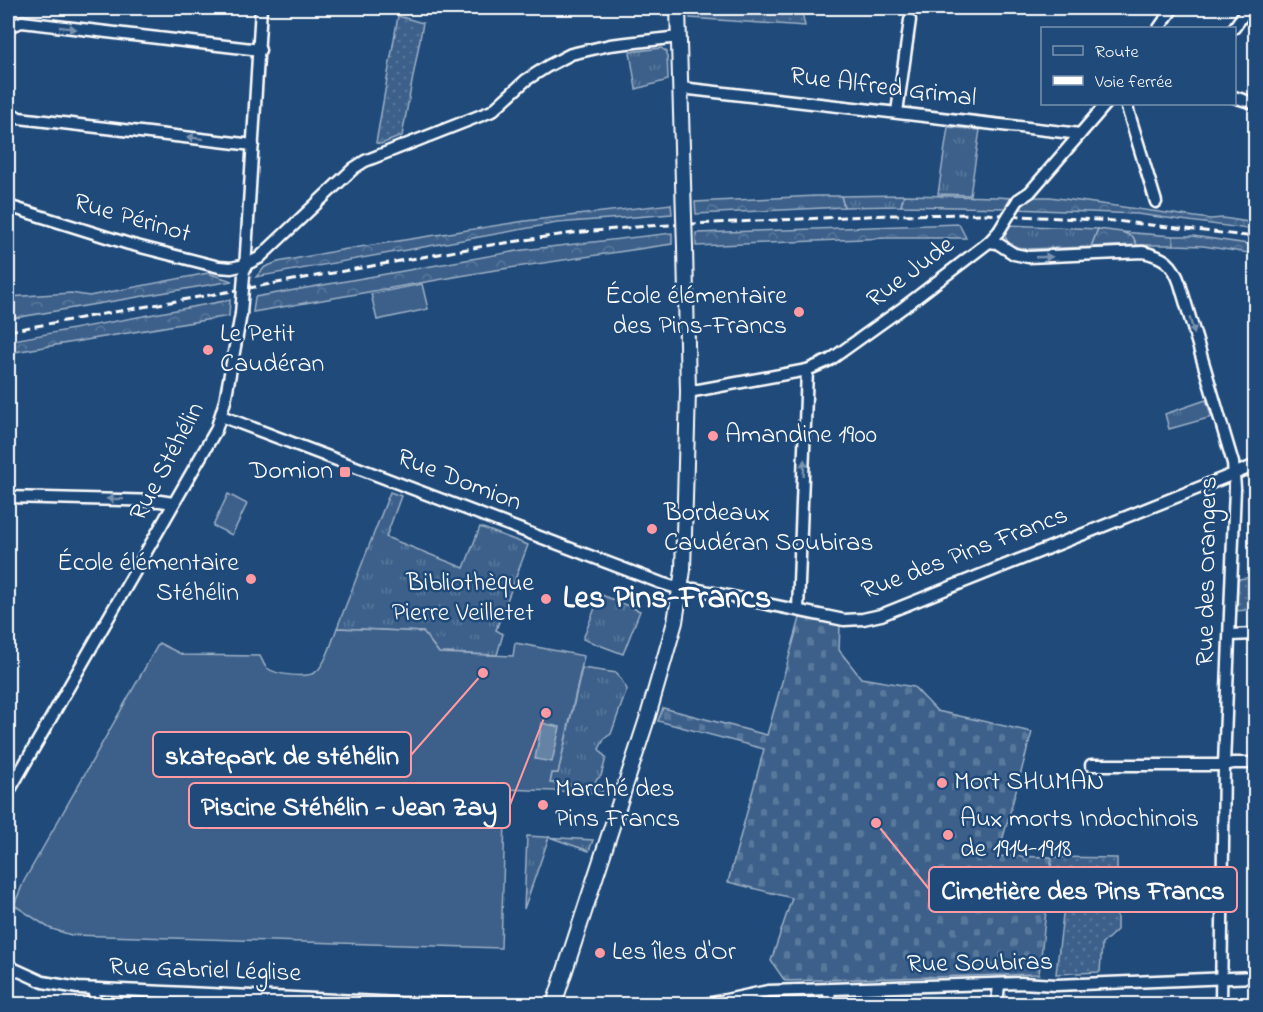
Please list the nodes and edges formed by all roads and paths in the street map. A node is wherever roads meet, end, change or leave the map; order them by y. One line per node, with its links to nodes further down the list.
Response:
1 (261, 8): 10 (street, Rue Stéhélin)
2 (678, 8): 9 (main road)
3 (1173, 8): 6 (street)
4 (1248, 8): 7 (street)
5 (910, 20): 17 (street)
6 (1160, 27)
7 (1235, 27)
8 (9, 28): 10 (street, one-way to 10)
9 (679, 37): 11 (main road); 23 (street)
10 (260, 50): 19 (street, Rue Stéhélin)
11 (681, 88): 17 (street, Rue Alfred Grimal); 25 (main road, bridge)
12 (1236, 98): 13 (street)
13 (1256, 104)
14 (1105, 105): 18 (street, Rue Jude)
15 (1126, 105): 20 (street)
16 (8, 111): 19 (street, one-way to 16)
17 (897, 112): 18 (street, Rue Alfred Grimal)
18 (1080, 134): 22 (street, Rue Jude, bridge)
19 (253, 145): 23 (street, Rue Stéhélin)
20 (1155, 202)
21 (8, 206): 23 (street, Rue Périnot)
22 (989, 242): 24 (street, Rue Jude); 28 (street, Rue des Orangers, one-way to 28)
23 (245, 270): 26 (street, Rue Stéhélin, bridge)
24 (807, 370): 25 (street, Rue Jude); 32 (street, one-way to 24)
25 (688, 392): 31 (main road)
26 (221, 416): 30 (street, Rue Stéhélin); 31 (street, Rue Domion)
27 (1256, 465): 28 (street, Rue des Pins Francs)
28 (1234, 474): 32 (street, Rue des Pins Francs); 34 (street, Rue des Orangers)
29 (8, 497): 30 (street, one-way to 29)
30 (173, 503): 38 (street, Rue Stéhélin)
31 (681, 589): 32 (street, Rue des Pins Francs); 48 (main road)
32 (798, 610)
33 (1256, 634): 34 (street)
34 (1230, 635): 37 (street, Rue des Orangers)
35 (1256, 763): 37 (street)
36 (1091, 765): 37 (street)
37 (1224, 765): 41 (street, Rue des Orangers)
38 (8, 793)
39 (8, 966): 43 (street, Rue Gabriel Léglise)
40 (1256, 977): 41 (street, Rue Soubiras)
41 (1223, 978): 42 (street, Rue Soubiras); 52 (street, Rue des Orangers)
42 (999, 985): 44 (street, Rue Soubiras); 51 (street)
43 (95, 989): 45 (street, Rue Gabriel Léglise); 46 (street)
44 (829, 990): 49 (street, Rue Soubiras); 50 (street)
45 (339, 1002): 47 (street, Rue Gabriel Léglise)
46 (93, 1005)
47 (512, 1005)
48 (554, 1005)
49 (707, 1005)
50 (830, 1005)
51 (997, 1005)
52 (1221, 1005)

